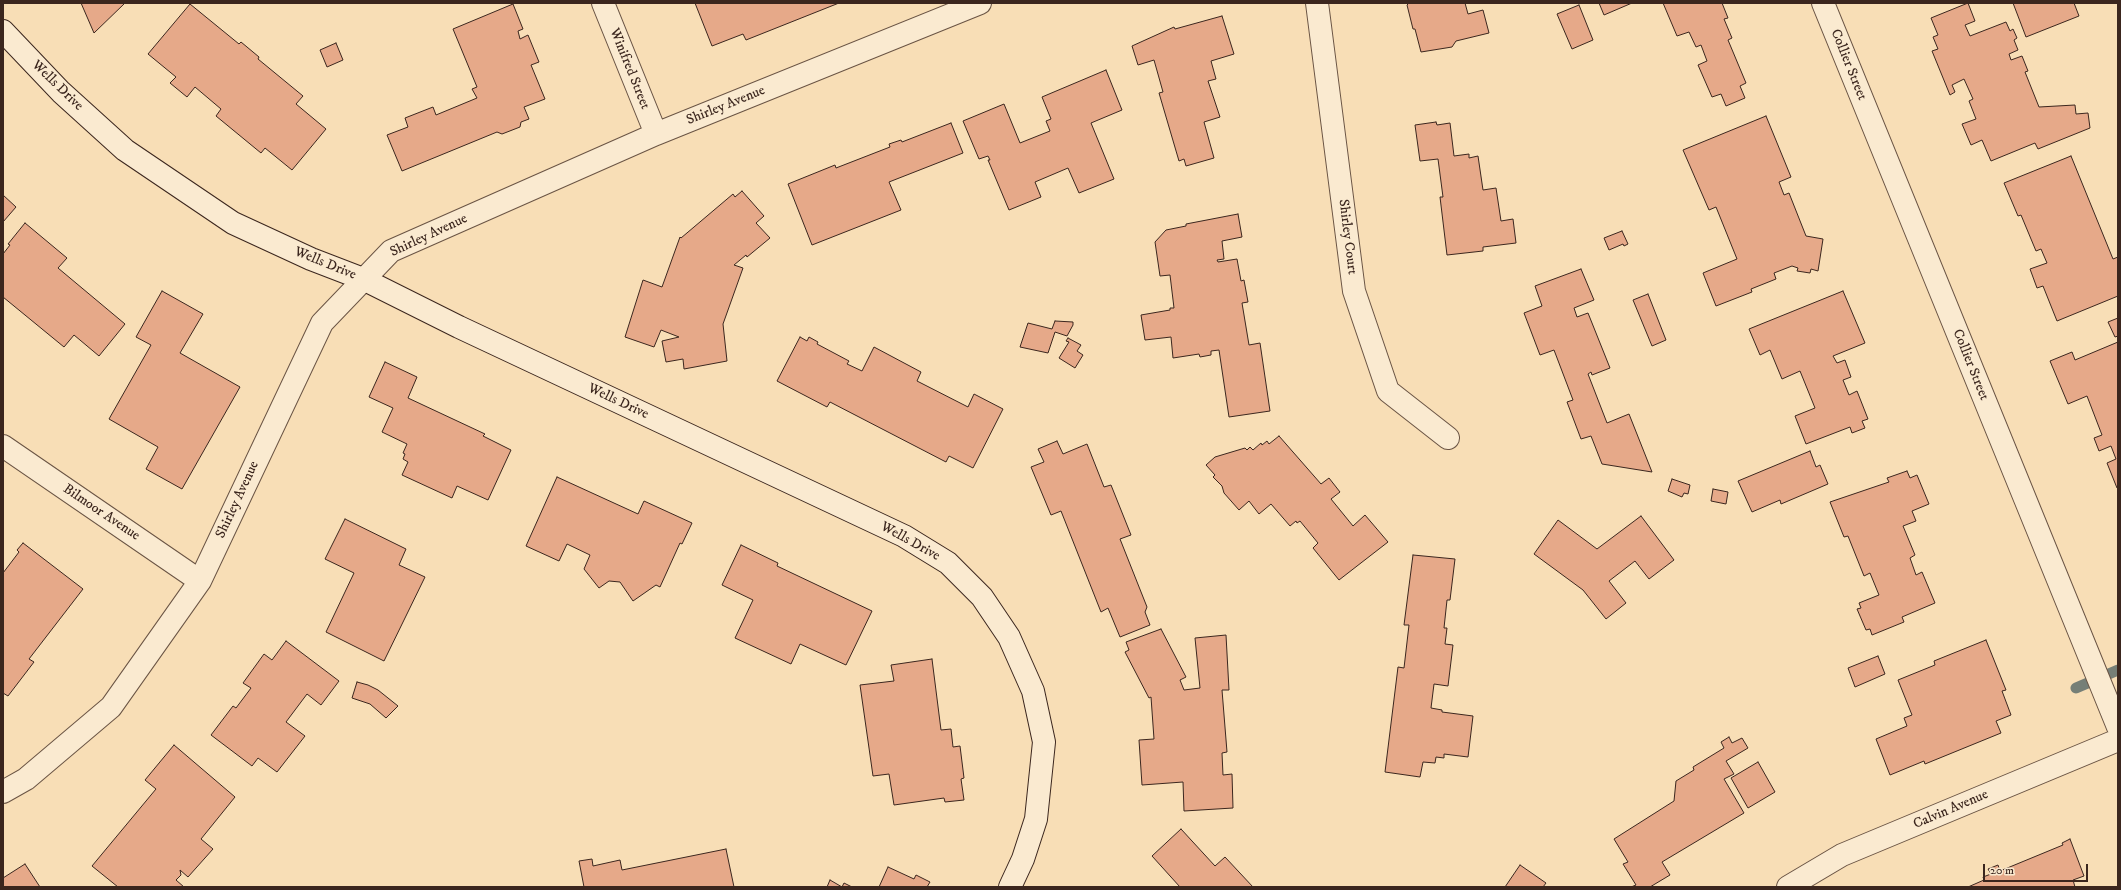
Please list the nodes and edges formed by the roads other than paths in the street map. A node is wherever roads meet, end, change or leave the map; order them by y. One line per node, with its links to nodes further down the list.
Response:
1 (603, 3): 6 (street, Winifred Street)
2 (980, 3): 6 (street, Shirley Avenue)
3 (1317, 3): 8 (street, Shirley Court)
4 (1822, 3): 11 (street, Collier Street)
5 (3, 31): 7 (street, Wells Drive)
6 (656, 134): 7 (street, Shirley Avenue)
7 (363, 279): 10 (street, Shirley Avenue); 14 (street, Wells Drive)
8 (1448, 438)
9 (3, 446): 10 (street, Bilmoor Avenue)
10 (200, 581): 13 (street, Shirley Avenue)
11 (2118, 727)
12 (2118, 740): 15 (street, Calvin Avenue)
13 (3, 792)
14 (1010, 887)
15 (1788, 887)

